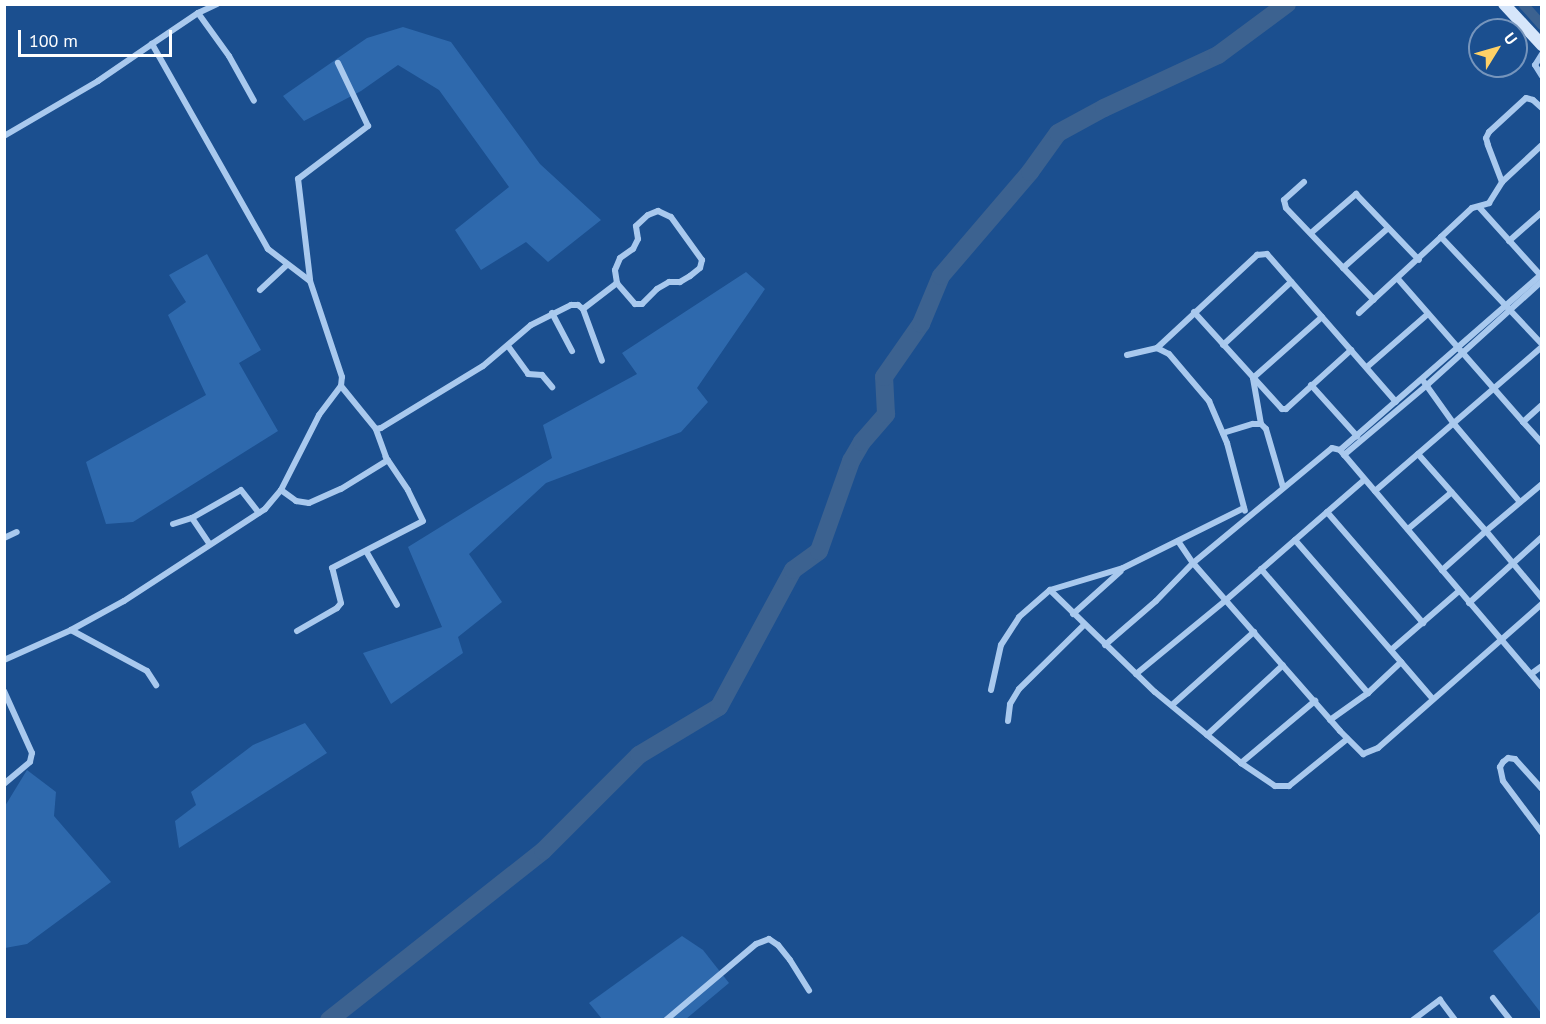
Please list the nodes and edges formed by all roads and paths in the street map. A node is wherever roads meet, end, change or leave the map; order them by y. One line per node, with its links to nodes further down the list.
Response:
1 (217, 4): 3 (street)
2 (1504, 4): 5 (street)
3 (198, 13): 4 (street); 9 (street)
4 (153, 44): 11 (street); 22 (street)
5 (1542, 45)
6 (1542, 54): 8 (street)
7 (338, 63): 26 (street)
8 (1542, 76)
9 (254, 101)
10 (1542, 108): 14 (street)
11 (4, 136)
12 (1542, 145): 14 (street)
13 (1304, 182): 18 (street)
14 (1502, 182): 15 (street)
15 (1479, 207): 19 (street); 20 (street)
16 (1542, 212): 20 (street)
17 (1388, 228): 18 (street); 21 (street); 23 (street)
18 (1311, 233): 23 (street)
19 (1441, 237): 21 (street); 32 (street)
20 (1509, 241): 24 (street)
21 (1419, 260): 25 (street)
22 (287, 265): 26 (street); 29 (street)
23 (1343, 268): 30 (street)
24 (1541, 277): 32 (street)
25 (1398, 279): 30 (street); 36 (street)
26 (310, 281): 51 (street)
27 (617, 282): 27 (street); 31 (street)
28 (1291, 282): 33 (street); 37 (street); 38 (street)
29 (260, 290)
30 (1374, 300): 35 (street)
31 (583, 309): 34 (street); 46 (street)
32 (1509, 309): 40 (street); 42 (street)
33 (1194, 312): 38 (street); 41 (street)
34 (552, 313): 39 (street); 44 (street)
35 (1359, 314)
36 (1428, 314): 42 (street); 47 (street)
37 (1322, 317): 43 (street); 48 (street)
38 (1223, 345): 48 (street)
39 (508, 346): 52 (street); 59 (street)
40 (1542, 346): 53 (street)
41 (1157, 348): 45 (street); 60 (street)
42 (1461, 349): 49 (street); 53 (street)
43 (1351, 350): 47 (street); 50 (street)
44 (572, 351)
45 (1127, 355)
46 (602, 361)
47 (1367, 367): 54 (street)
48 (1253, 378): 50 (street); 57 (street)
49 (1425, 382): 54 (street); 58 (street); 63 (street)
50 (1311, 385): 61 (street)
51 (341, 386): 59 (street); 69 (street)
52 (552, 387)
53 (1495, 390): 56 (street); 58 (street)
54 (1396, 402): 61 (street)
55 (1542, 405): 56 (street)
56 (1523, 422): 62 (street)
57 (1261, 424): 60 (street); 68 (street)
58 (1454, 424): 64 (street); 72 (street)
59 (376, 429): 65 (street)
60 (1222, 433): 73 (street)
61 (1357, 436): 63 (street)
62 (1542, 443)
63 (1342, 452): 66 (street); 68 (street)
64 (1418, 454): 70 (street); 71 (street)
65 (388, 460): 69 (street); 87 (street)
66 (1364, 480): 70 (street); 74 (street)
67 (1542, 484): 72 (street)
68 (1283, 487): 77 (street)
69 (281, 490): 75 (street)
70 (1375, 491): 79 (street)
71 (1452, 492): 79 (street); 80 (street)
72 (1520, 502): 80 (street)
73 (1244, 508): 77 (street); 85 (street)
74 (1327, 512): 84 (street); 101 (street)
75 (259, 513): 76 (street); 86 (street)
76 (192, 518): 78 (street); 86 (street)
77 (1245, 519): 88 (street)
78 (174, 524)
79 (1408, 529): 92 (street)
80 (1486, 531): 89 (street); 92 (street)
81 (17, 532): 83 (street)
82 (1542, 537): 89 (street)
83 (4, 538)
84 (1295, 540): 91 (street); 108 (street)
85 (1178, 541): 88 (street); 90 (street)
86 (209, 543): 103 (street)
87 (366, 551): 99 (street); 104 (street)
88 (1193, 563): 96 (street); 107 (street)
89 (1513, 563): 95 (street); 97 (street)
90 (1123, 568): 93 (street); 100 (street)
91 (1262, 569): 96 (street); 119 (street)
92 (1442, 570): 94 (street)
93 (1050, 590): 100 (street); 117 (street)
94 (1460, 591): 97 (street); 101 (street)
95 (1542, 598)
96 (1226, 600): 105 (street); 113 (street)
97 (1469, 603): 106 (street)
98 (1542, 604): 106 (street)
99 (397, 605)
100 (1073, 614): 102 (street)
101 (1423, 623): 108 (street)
102 (1084, 626): 107 (street); 124 (street)
103 (71, 630): 109 (street); 115 (street)
104 (297, 631)
105 (1254, 632): 111 (street); 122 (street)
106 (1501, 639): 114 (street); 120 (street)
107 (1105, 645): 113 (street)
108 (1391, 650): 110 (street)
109 (4, 660)
110 (1401, 662): 119 (street); 120 (street)
111 (1282, 665): 121 (street); 125 (street)
112 (1542, 666): 114 (street)
113 (1136, 674): 122 (street)
114 (1531, 674): 116 (street)
115 (156, 685)
116 (1542, 687)
117 (991, 690)
118 (4, 691): 128 (street)
119 (1368, 693): 123 (street)
120 (1432, 698): 126 (street)
121 (1315, 701): 123 (street); 127 (street)
122 (1172, 705): 125 (street)
123 (1330, 720): 126 (street)
124 (1008, 721)
125 (1207, 735): 127 (street)
126 (1347, 739): 127 (street)
127 (1241, 763)
128 (4, 784)
129 (1542, 789): 130 (street)
130 (1541, 833)
131 (809, 991): 133 (street)
132 (1493, 998): 136 (street)
133 (666, 1020)
134 (1413, 1020): 135 (street)
135 (1455, 1020)
136 (1510, 1020)

